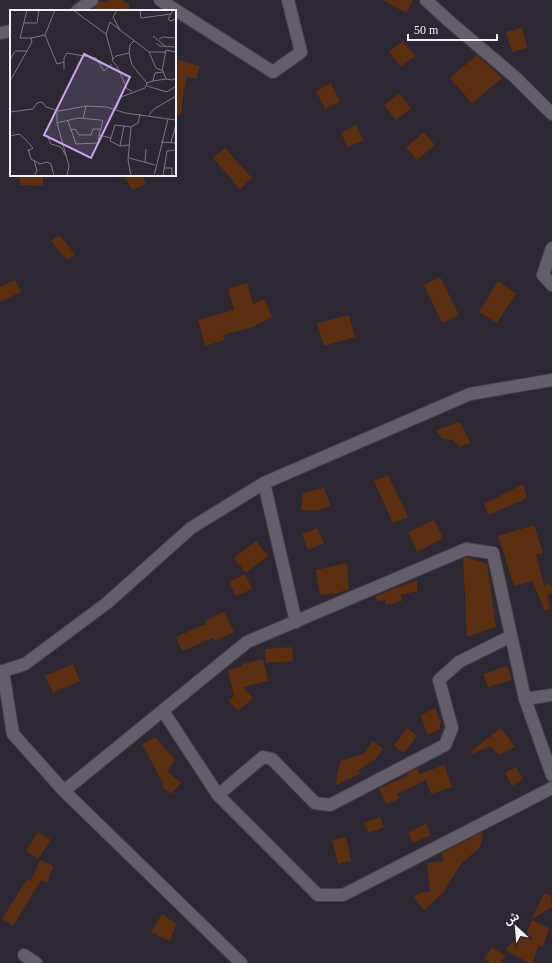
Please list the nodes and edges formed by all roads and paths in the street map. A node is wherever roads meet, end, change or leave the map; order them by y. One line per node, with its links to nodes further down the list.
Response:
1 (92, 0): 5 (street)
2 (160, 0): 7 (street)
3 (288, 0): 6 (street)
4 (426, 0): 10 (street)
5 (78, 10)
6 (176, 10)
7 (176, 10)
8 (10, 31): 9 (street)
9 (0, 32)
10 (552, 114)
11 (552, 248): 12 (street)
12 (552, 285)
13 (552, 380): 14 (street)
14 (264, 483): 15 (street); 17 (street)
15 (296, 622): 16 (street); 20 (street)
16 (511, 636): 19 (street); 24 (street)
17 (1, 671): 23 (street)
18 (552, 695): 19 (street)
19 (525, 699): 21 (street)
20 (163, 711): 23 (street); 24 (street)
21 (552, 775)
22 (552, 788): 24 (street)
23 (64, 791): 27 (street)
24 (218, 795)
25 (24, 955): 26 (street)
26 (36, 963)
27 (241, 963)

